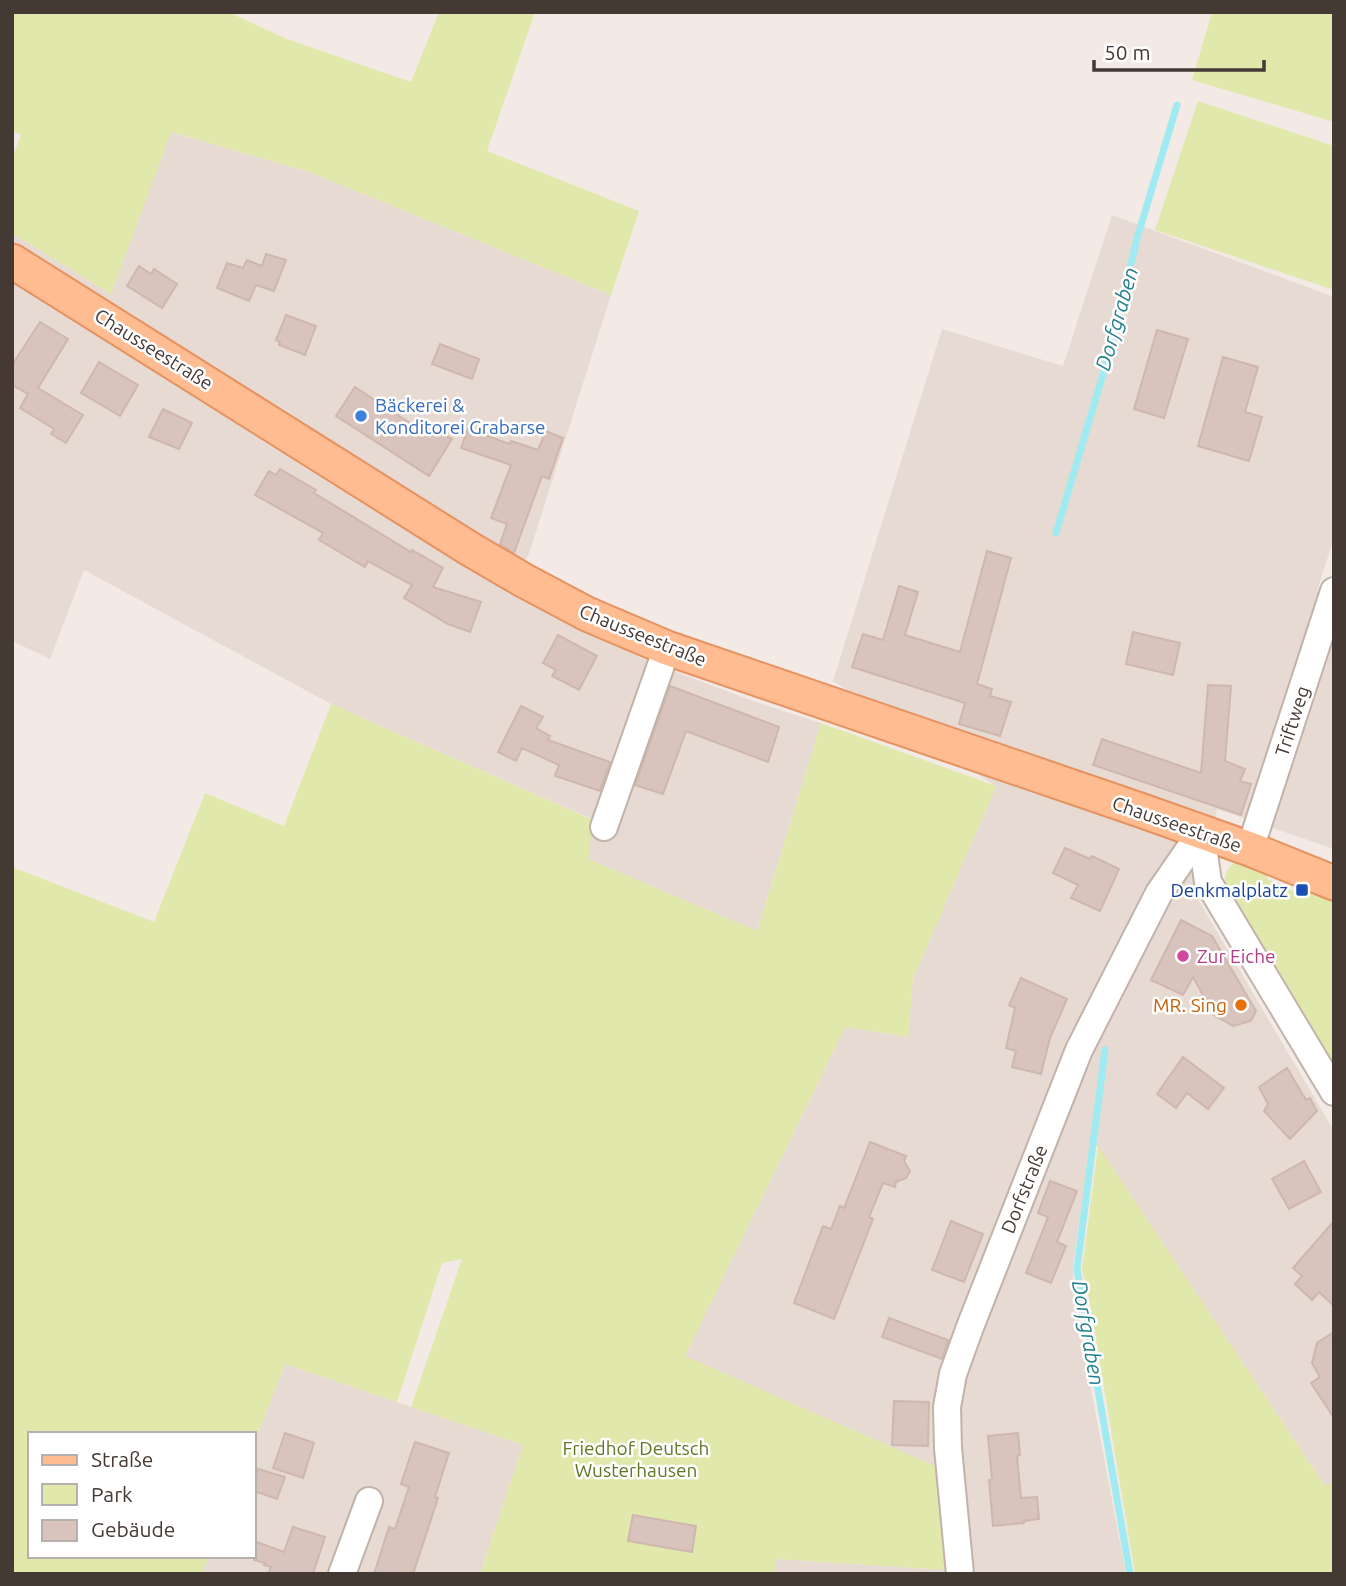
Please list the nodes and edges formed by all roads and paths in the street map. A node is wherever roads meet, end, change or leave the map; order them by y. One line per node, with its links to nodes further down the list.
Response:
1 (12, 261): 3 (main road, Chausseestraße)
2 (1334, 591): 6 (street, Triftweg)
3 (667, 648): 4 (street); 5 (main road, Chausseestraße)
4 (604, 827)
5 (1201, 832): 6 (main road, Chausseestraße); 8 (street); 11 (street, Dorfstraße)
6 (1250, 849): 7 (main road, Chausseestraße)
7 (1334, 883)
8 (1334, 1092)
9 (369, 1501): 10 (street)
10 (342, 1574)
11 (961, 1574)

